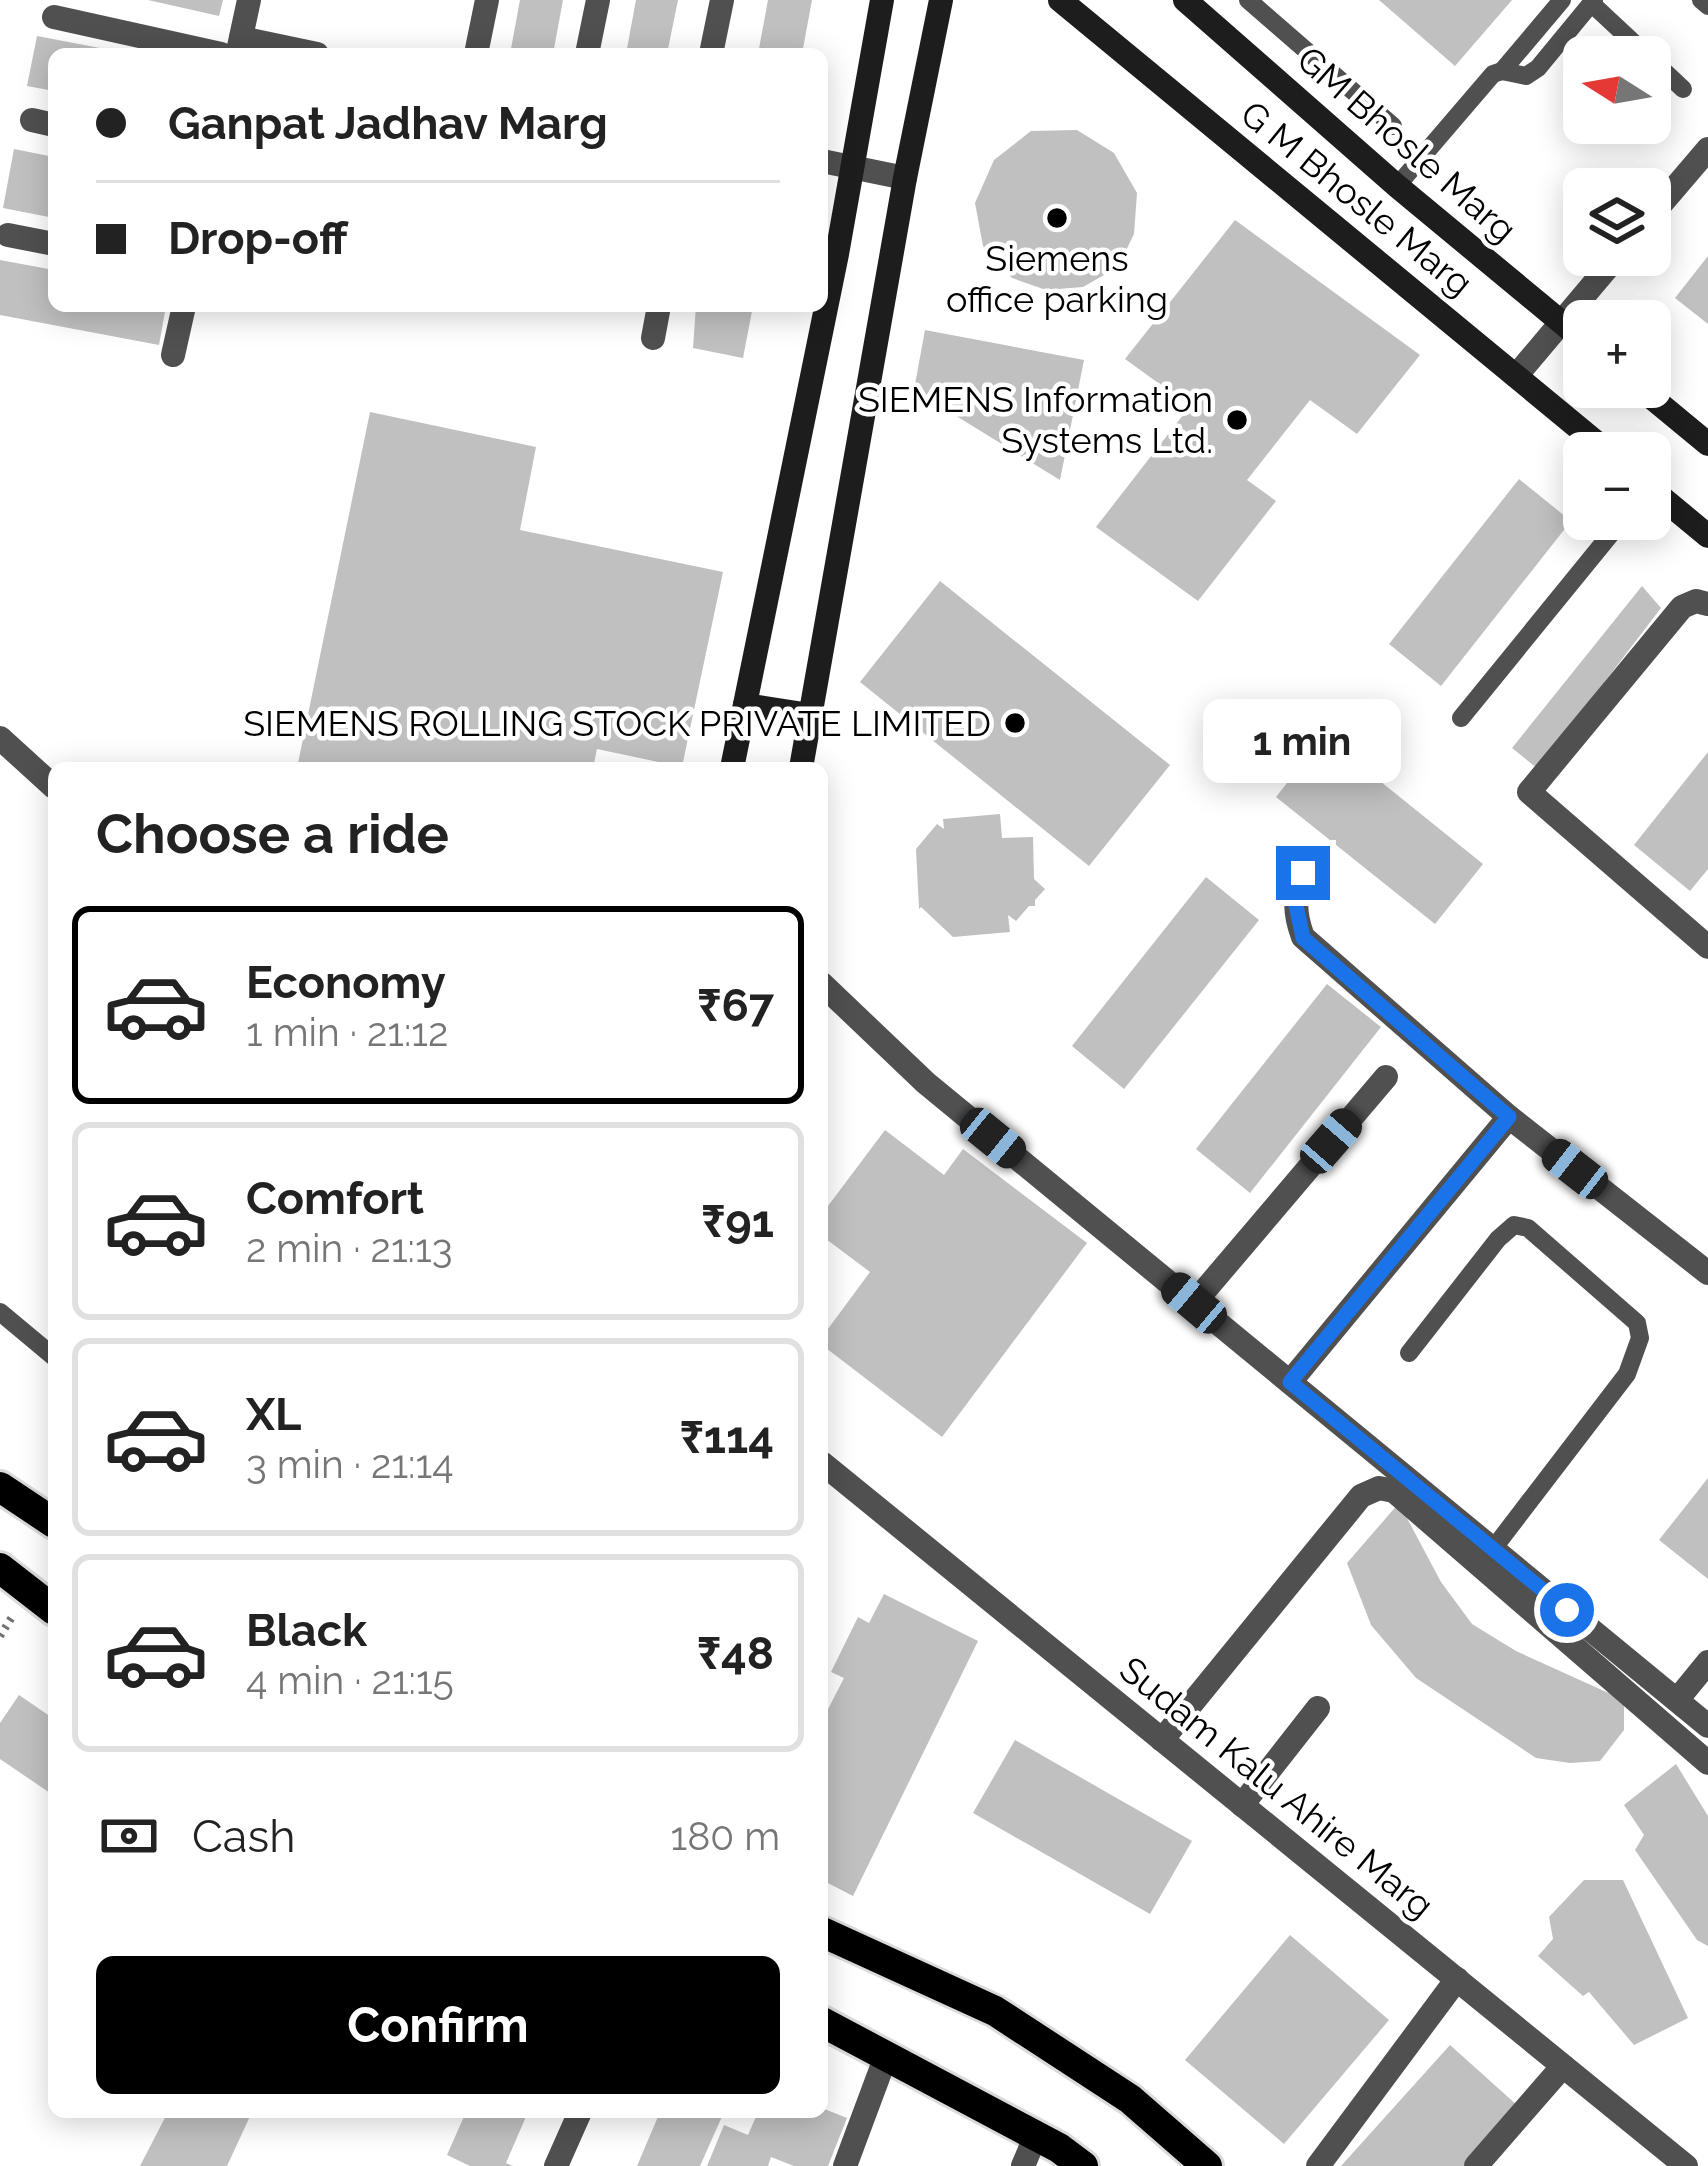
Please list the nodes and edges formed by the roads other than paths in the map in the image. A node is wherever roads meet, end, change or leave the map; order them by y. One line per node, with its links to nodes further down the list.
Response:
1 (249, 0): 17 (street)
2 (487, 0): 18 (street)
3 (598, 0): 19 (street)
4 (722, 0): 20 (street)
5 (882, 0): 27 (main road)
6 (941, 0): 28 (main road)
7 (1060, 0): 41 (main road, G M Bhosle Marg)
8 (1185, 0): 29 (main road, GM Bhosle Marg)
9 (1248, 0): 24 (lane)
10 (1562, 0): 21 (lane)
11 (1701, 0): 13 (lane)
12 (1593, 2): 15 (lane); 21 (lane)
13 (1708, 6)
14 (54, 17): 16 (street)
15 (1627, 36)
16 (227, 48)
17 (233, 48)
18 (477, 48)
19 (588, 48)
20 (712, 48)
21 (1502, 71): 29 (lane)
22 (1671, 78): 23 (lane)
23 (1682, 88)
24 (1393, 126)
25 (1708, 149): 30 (street)
26 (828, 162): 27 (street)
27 (851, 168): 28 (street); 34 (main road)
28 (905, 178): 50 (main road)
29 (1397, 186): 38 (main road, GM Bhosle Marg)
30 (1671, 192)
31 (8, 235): 32 (street)
32 (48, 243)
33 (1600, 276): 38 (street)
34 (828, 285)
35 (183, 312): 40 (street)
36 (658, 312): 39 (street)
37 (823, 312): 49 (main road)
38 (1561, 322): 41 (street)
39 (652, 338)
40 (173, 356)
41 (1516, 376): 43 (main road, G M Bhosle Marg)
42 (1665, 408): 44 (main road)
43 (1584, 432)
44 (1708, 444)
45 (1671, 505): 46 (main road)
46 (1708, 536)
47 (1607, 540): 51 (lane)
48 (1708, 604): 57 (street)
49 (745, 705): 50 (main road); 53 (main road)
50 (810, 716): 54 (main road)
51 (1460, 718)
52 (0, 738): 55 (street)
53 (733, 762)
54 (802, 762)
55 (48, 782)
56 (1303, 873): 60 (street)
57 (1705, 938)
58 (828, 990): 62 (street)
59 (1386, 1077): 62 (street)
60 (1509, 1117): 61 (street); 66 (street)
61 (1708, 1273)
62 (1194, 1303): 66 (street)
63 (0, 1312): 64 (lane)
64 (48, 1353)
65 (1409, 1353): 70 (lane)
66 (1290, 1382): 70 (street)
67 (828, 1468): 77 (street, Sudam Kalu Ahire Marg)
68 (0, 1487): 69 (main road)
69 (48, 1519)
70 (1493, 1549): 74 (street)
71 (0, 1568): 72 (main road)
72 (48, 1605)
73 (1708, 1662): 74 (street)
74 (1677, 1700): 76 (street)
75 (1318, 1708): 79 (street)
76 (1708, 1726)
77 (1162, 1740): 78 (street); 79 (street, Sudam Kalu Ahire Marg)
78 (1708, 1763)
79 (1242, 1805): 81 (street, Sudam Kalu Ahire Marg)
80 (828, 1935): 91 (main road)
81 (1456, 1979): 84 (street, Sudam Kalu Ahire Marg); 92 (street)
82 (828, 2026): 83 (main road)
83 (886, 2056): 86 (main road); 88 (street)
84 (1563, 2066): 93 (street); 94 (street, Sudam Kalu Ahire Marg)
85 (577, 2118): 87 (street)
86 (1036, 2135): 89 (street); 90 (main road)
87 (556, 2166)
88 (844, 2166)
89 (1023, 2166)
90 (1083, 2166)
91 (1207, 2166)
92 (1318, 2166)
93 (1477, 2166)
94 (1686, 2166)

